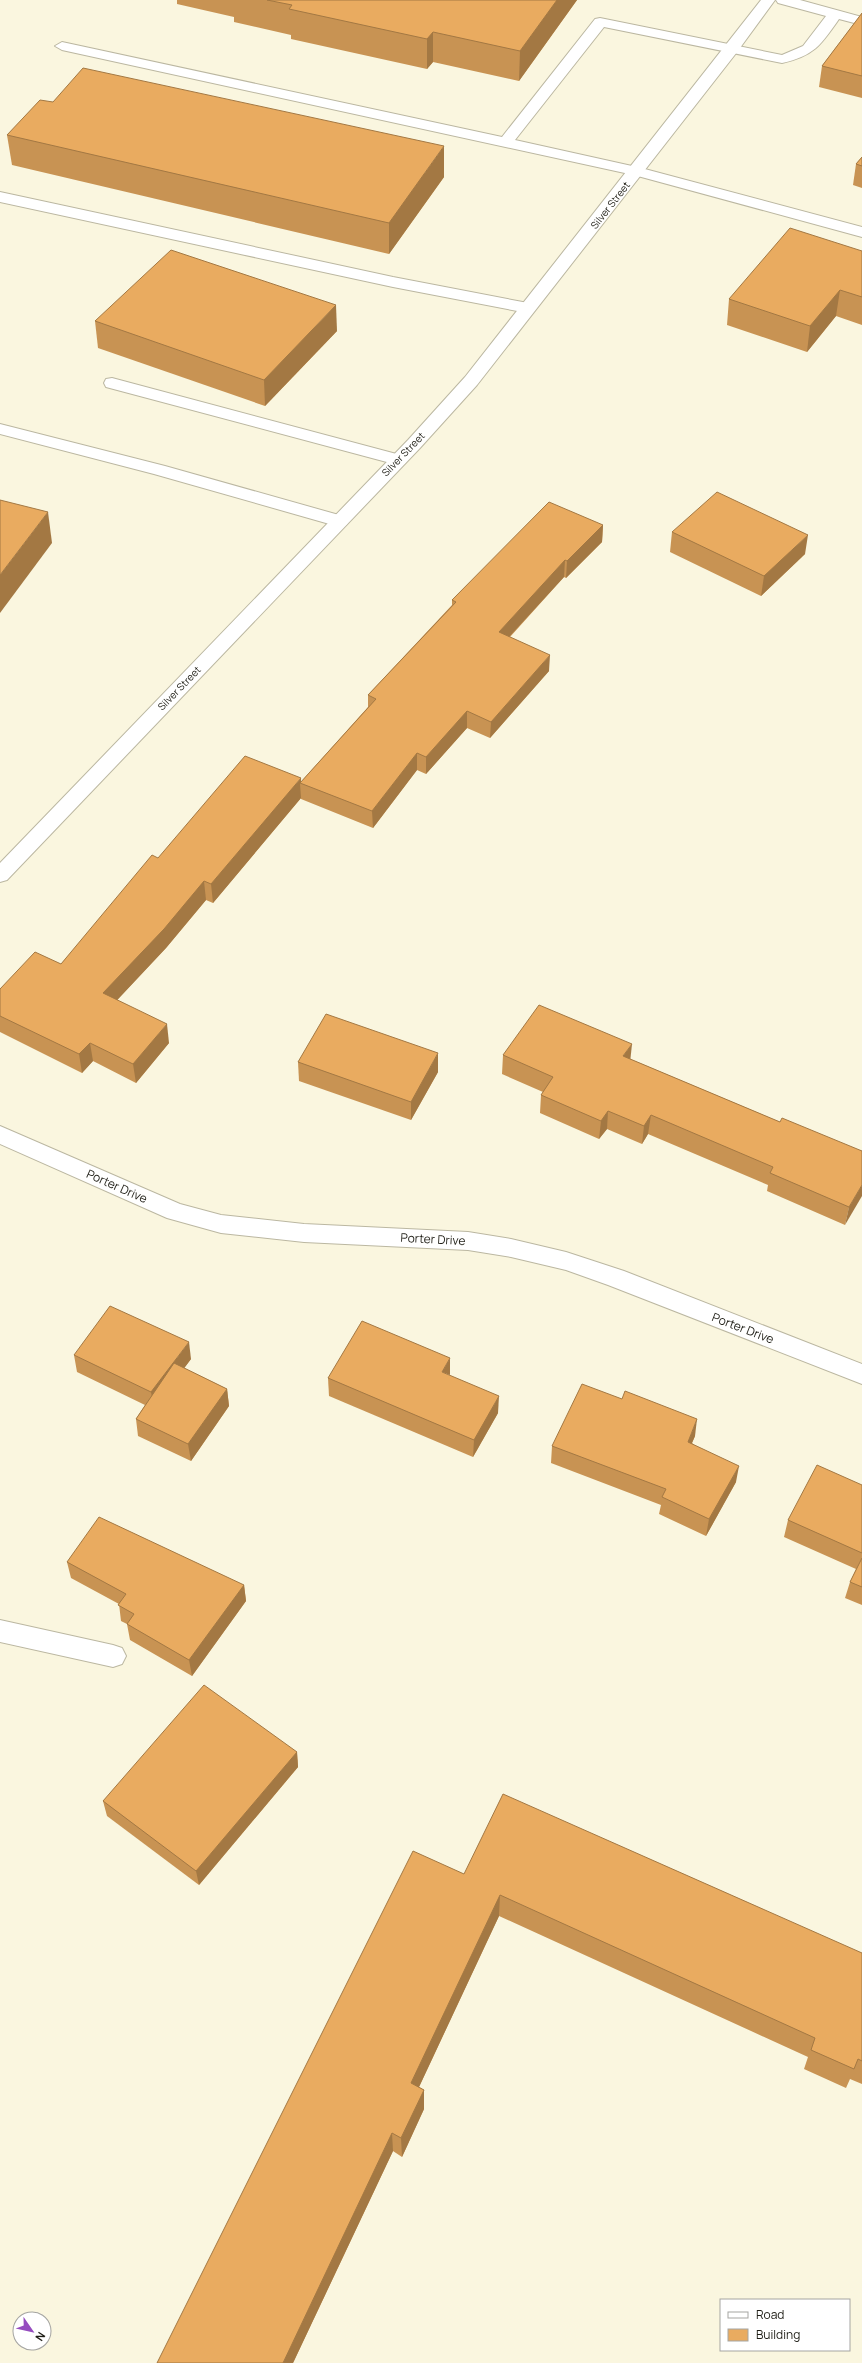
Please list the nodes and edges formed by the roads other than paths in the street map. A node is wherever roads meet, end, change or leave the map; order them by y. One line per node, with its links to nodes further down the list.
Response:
1 (768, 0): 6 (street, Silver Street)
2 (783, 0): 3 (street)
3 (835, 14): 4 (street); 6 (street)
4 (862, 22)
5 (62, 46): 7 (street)
6 (732, 49): 7 (street); 8 (street, Silver Street)
7 (506, 142): 8 (street)
8 (636, 171): 10 (street); 11 (street, Silver Street)
9 (0, 197): 11 (street)
10 (862, 232)
11 (528, 308): 14 (street, Silver Street)
12 (112, 383): 14 (street)
13 (0, 429): 15 (street)
14 (398, 460): 15 (street, Silver Street)
15 (340, 521): 16 (street, Silver Street)
16 (0, 875)
17 (0, 1135): 18 (street, Porter Drive)
18 (862, 1374)
19 (0, 1631): 20 (street)
20 (113, 1656)

